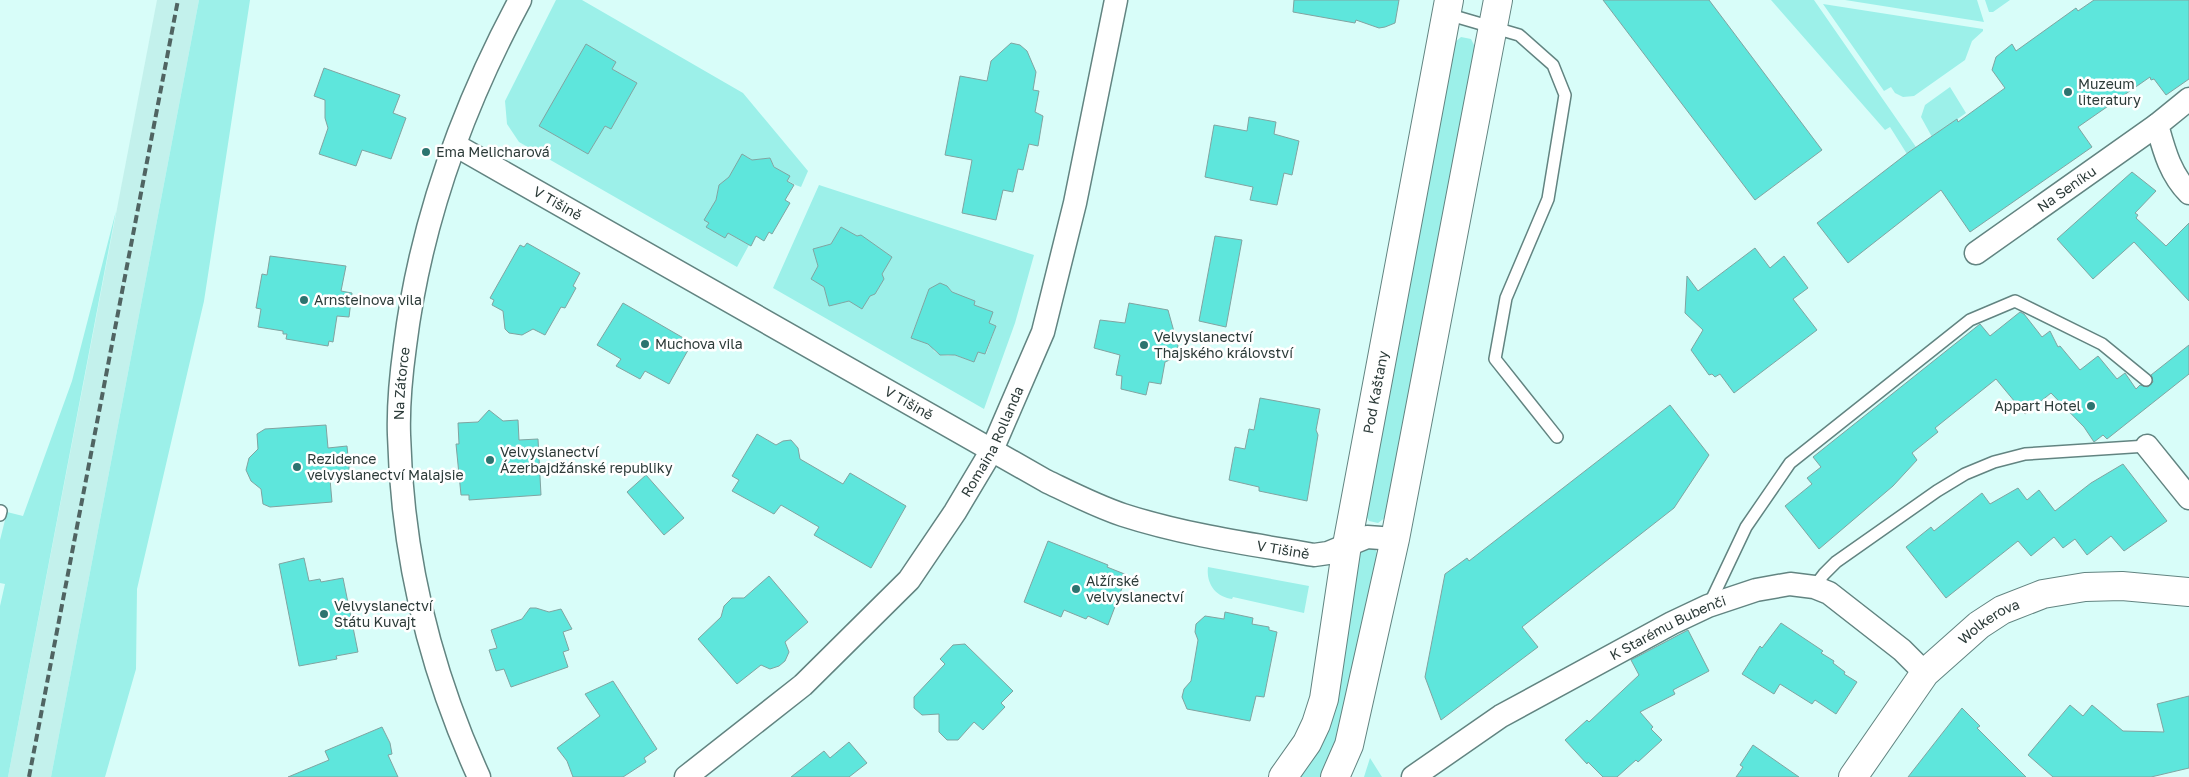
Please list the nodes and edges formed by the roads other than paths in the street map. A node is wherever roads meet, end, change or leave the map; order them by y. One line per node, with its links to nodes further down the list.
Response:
1 (520, 0): 8 (street, Na Zátorce)
2 (1116, 0): 14 (street, Romaina Rollanda)
3 (1498, 0): 5 (main road)
4 (1448, 7): 5 (lane); 17 (main road, Pod Kaštany)
5 (1492, 28): 12 (lane); 16 (main road)
6 (2189, 99): 7 (street, Na Seníku)
7 (2157, 125): 9 (street); 10 (street, Na Seníku)
8 (454, 145): 14 (street, V Tišině); 22 (street, Na Zátorce)
9 (2189, 193)
10 (1976, 253)
11 (2146, 380): 20 (lane)
12 (1557, 437)
13 (2147, 446): 15 (street); 18 (lane)
14 (992, 450): 17 (street, V Tišině); 23 (street, Romaina Rollanda)
15 (2189, 498)
16 (1396, 538): 17 (street, V Tišině); 25 (main road)
17 (1347, 545): 24 (main road, Pod Kaštany)
18 (1814, 587): 20 (street, K Starému Bubenči); 21 (street, K Starému Bubenči)
19 (2189, 592): 21 (main road, Wolkerova)
20 (1708, 606): 26 (street, K Starému Bubenči)
21 (1925, 672): 27 (main road, Wolkerova)
22 (479, 777)
23 (686, 777)
24 (1283, 777)
25 (1335, 777)
26 (1413, 777)
27 (1853, 777)

